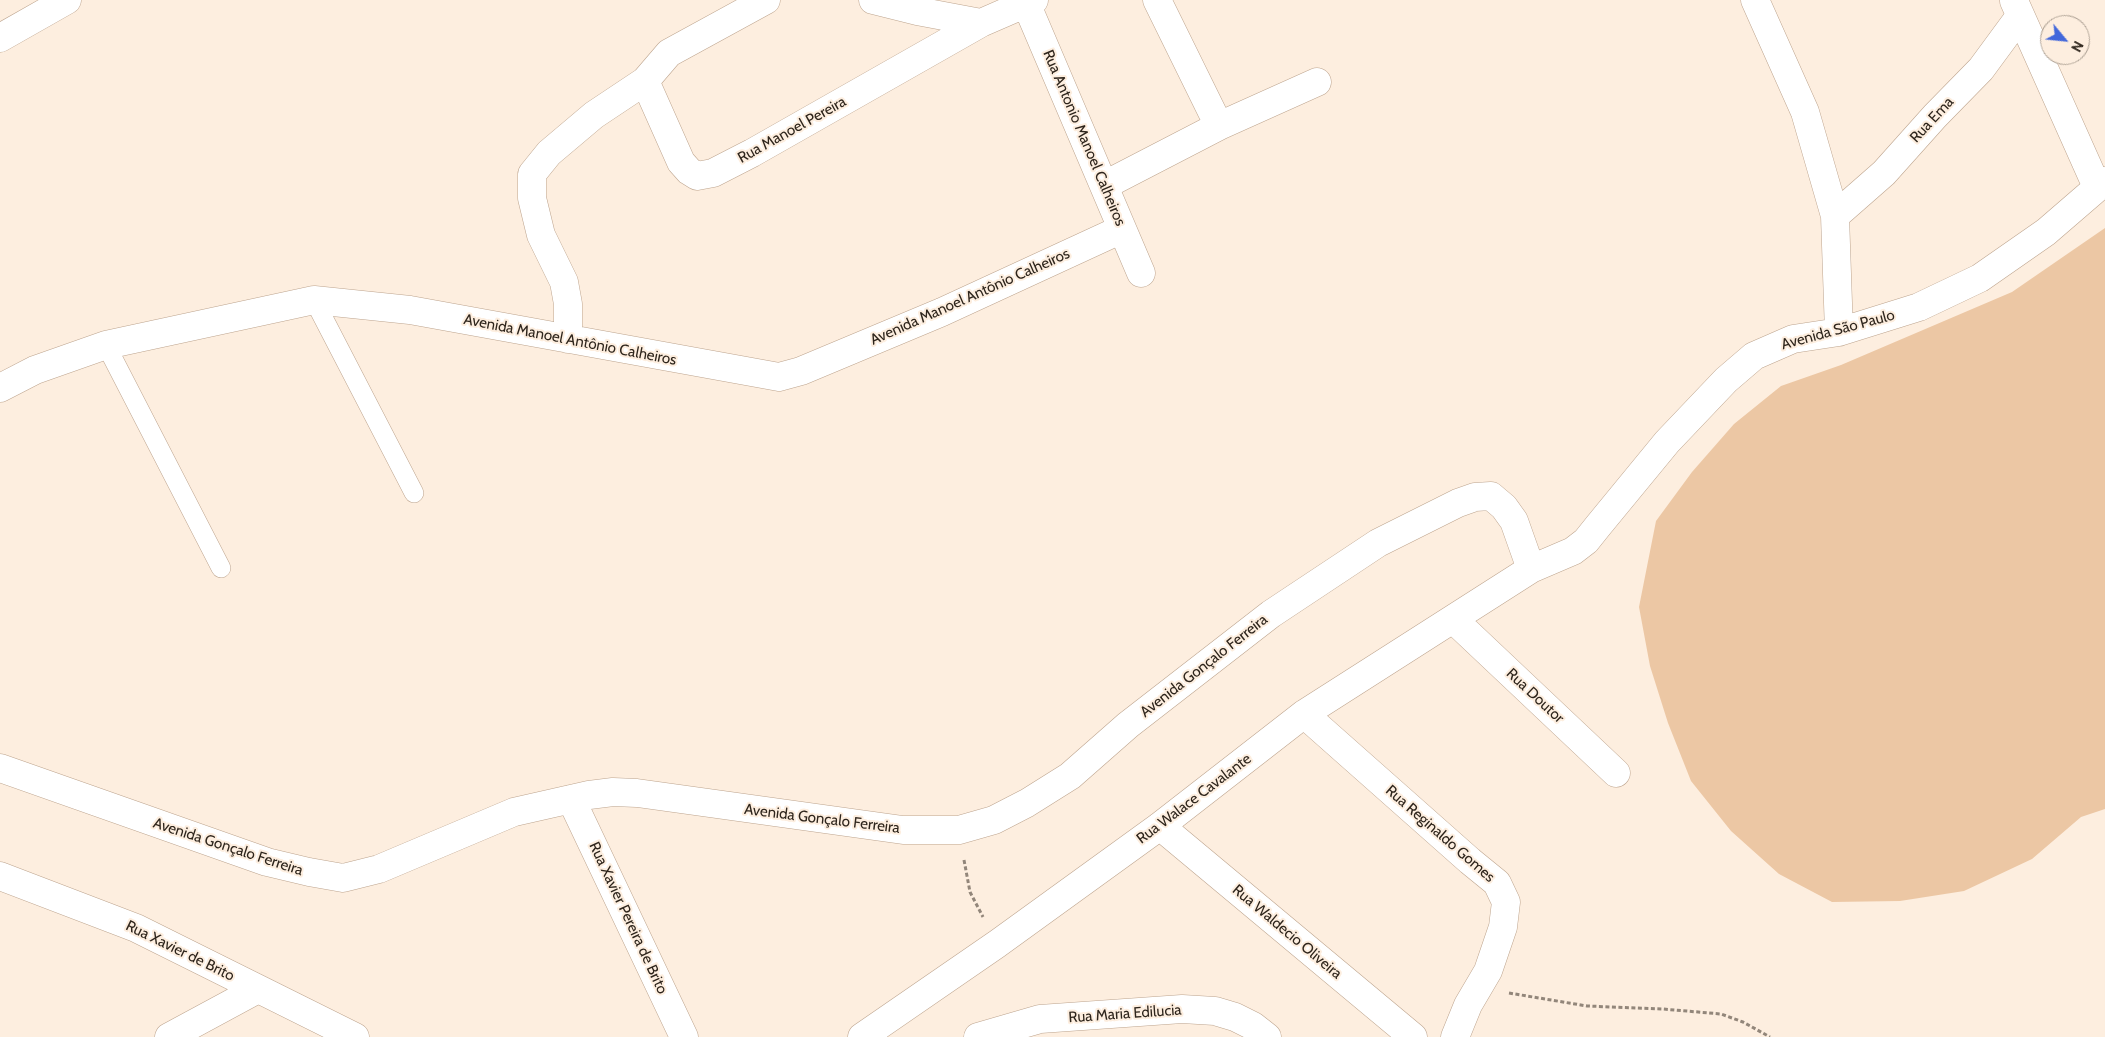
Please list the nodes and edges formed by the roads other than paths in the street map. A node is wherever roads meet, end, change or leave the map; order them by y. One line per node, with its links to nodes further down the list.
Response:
1 (67, 0): 9 (street)
2 (766, 0): 10 (street)
3 (873, 0): 8 (street)
4 (1157, 0): 12 (street)
5 (1755, 0): 15 (street)
6 (1030, 2): 8 (street, Rua Manoel Pereira); 14 (street, Rua Antonio Manoel Calheiros)
7 (2017, 8): 13 (street); 15 (street, Rua Ema)
8 (980, 23): 10 (street, Rua Manoel Pereira)
9 (0, 38)
10 (645, 81): 20 (street)
11 (1317, 82): 12 (street)
12 (1219, 126): 14 (street)
13 (2101, 184): 19 (street, Avenida São Paulo)
14 (1105, 185): 16 (street, Rua Antonio Manoel Calheiros)
15 (1835, 216): 19 (street)
16 (1122, 229): 17 (street, Rua Antonio Manoel Calheiros); 20 (street, Avenida Manoel Antônio Calheiros)
17 (1141, 273)
18 (314, 300): 20 (street, Avenida Manoel Antônio Calheiros); 21 (street, Avenida Manoel Antônio Calheiros); 23 (lane)
19 (1839, 332): 25 (street, Avenida São Paulo)
20 (568, 339)
21 (106, 345): 22 (street, Avenida Manoel Antônio Calheiros); 24 (lane)
22 (0, 388)
23 (414, 493)
24 (221, 568)
25 (1531, 569): 26 (street, Rua Walace Cavalante); 30 (street, Avenida Gonçalo Ferreira)
26 (1454, 620): 27 (street, Rua Walace Cavalante); 29 (street, Rua Doutor)
27 (1304, 714): 31 (street, Rua Walace Cavalante); 41 (street, Rua Reginaldo Gomes)
28 (0, 768): 30 (street, Avenida Gonçalo Ferreira)
29 (1616, 773)
30 (572, 799): 37 (street, Rua Xavier Pereira de Brito)
31 (1160, 826): 38 (street, Rua Walace Cavalante); 40 (street, Rua Waldecio Oliveira)
32 (0, 876): 33 (street, Rua Xavier de Brito)
33 (258, 990): 35 (street); 36 (street, Rua Xavier de Brito)
34 (988, 1036): 39 (street, Rua Maria Edilucia)
35 (169, 1037)
36 (355, 1037)
37 (684, 1037)
38 (862, 1037)
39 (1267, 1037)
40 (1413, 1037)
41 (1455, 1037)

